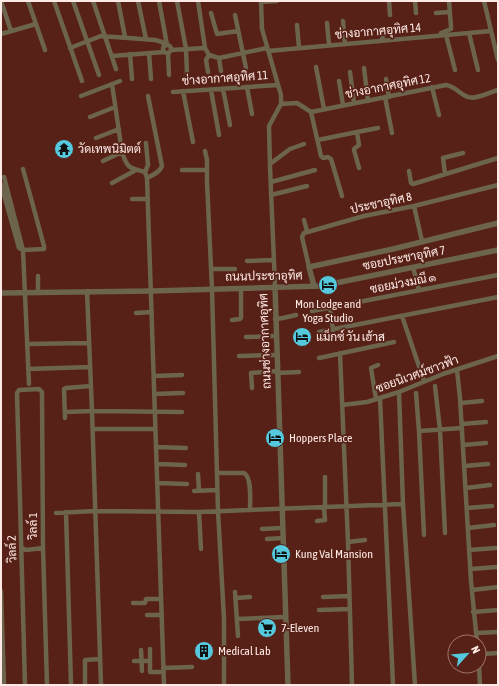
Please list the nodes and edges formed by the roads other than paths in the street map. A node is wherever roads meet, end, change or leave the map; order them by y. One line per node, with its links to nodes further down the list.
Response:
1 (1, 1): 28 (street)
2 (28, 1): 25 (street)
3 (54, 1): 42 (street)
4 (73, 1): 38 (street)
5 (93, 1): 34 (street)
6 (118, 1): 35 (street)
7 (138, 1): 36 (street)
8 (159, 1): 40 (street)
9 (177, 1): 45 (street)
10 (198, 1): 43 (street)
11 (277, 1): 16 (street)
12 (389, 1): 22 (street)
13 (415, 1): 19 (street)
14 (449, 1): 17 (street)
15 (484, 1): 30 (street)
16 (261, 2): 46 (street)
17 (450, 12): 20 (street); 33 (street)
18 (211, 13): 29 (street)
19 (416, 13)
20 (436, 13)
21 (235, 15): 29 (street)
22 (390, 15)
23 (343, 21): 39 (street)
24 (327, 23): 41 (street)
25 (36, 24): 28 (street); 47 (street)
26 (297, 25): 44 (street)
27 (395, 29): 37 (street)
28 (11, 31): 32 (street)
29 (238, 31): 50 (street)
30 (491, 31): 31 (street, ช่างอากาศอุทิศ 14); 55 (street)
31 (469, 33): 33 (street, ช่างอากาศอุทิศ 14); 61 (street)
32 (1, 34)
33 (444, 35): 37 (street, ช่างอากาศอุทิศ 14); 60 (street)
34 (105, 36): 35 (street); 38 (street); 53 (street)
35 (125, 37): 36 (street)
36 (146, 39): 40 (street)
37 (382, 40): 39 (street, ช่างอากาศอุทิศ 14)
38 (88, 41): 42 (street); 66 (street)
39 (345, 44): 41 (street, ช่างอากาศอุทิศ 14)
40 (166, 45): 48 (street)
41 (329, 45): 44 (street, ช่างอากาศอุทิศ 14)
42 (70, 48): 71 (street)
43 (205, 48): 45 (street); 52 (street)
44 (299, 48): 46 (street, ช่างอากาศอุทิศ 14)
45 (186, 49): 48 (street); 65 (street)
46 (268, 49): 50 (street, ช่างอากาศอุทิศ 14); 75 (street)
47 (45, 50)
48 (168, 51): 49 (street); 67 (street)
49 (149, 53): 51 (street); 68 (street)
50 (243, 53): 54 (street, ช่างอากาศอุทิศ 14); 57 (street)
51 (130, 54): 53 (street); 69 (street)
52 (209, 55): 54 (street); 63 (street)
53 (112, 56): 59 (street)
54 (219, 58): 62 (street)
55 (498, 60)
56 (316, 67): 91 (street)
57 (246, 68)
58 (364, 68): 86 (street)
59 (116, 69)
60 (455, 70)
61 (478, 70)
62 (221, 71)
63 (208, 72)
64 (350, 72): 87 (street)
65 (187, 74)
66 (99, 75)
67 (169, 75)
68 (151, 78)
69 (132, 79)
70 (386, 79): 85 (street)
71 (82, 81)
72 (120, 81): 74 (street)
73 (339, 81): 89 (street)
74 (112, 84): 83 (street); 90 (street)
75 (278, 85): 76 (street, ช่างอากาศอุทิศ 11); 88 (street)
76 (247, 87): 78 (street, ช่างอากาศอุทิศ 11); 93 (street)
77 (432, 87): 80 (street, ช่างอากาศอุทิศ 12); 85 (street, ช่างอากาศอุทิศ 12); 94 (street)
78 (223, 88): 79 (street, ช่างอากาศอุทิศ 11); 96 (street)
79 (211, 90): 82 (street, ช่างอากาศอุทิศ 11); 101 (street)
80 (498, 90)
81 (173, 92): 82 (street, ช่างอากาศอุทิศ 11)
82 (183, 92): 104 (street)
83 (81, 96)
84 (148, 96): 123 (street)
85 (387, 97): 86 (street, ช่างอากาศอุทิศ 12); 100 (street)
86 (368, 101): 87 (street, ช่างอากาศอุทิศ 12)
87 (354, 103): 89 (street, ช่างอากาศอุทิศ 12)
88 (281, 104): 92 (street); 112 (street, ถนนช่างอากาศอุทิศ)
89 (343, 105): 91 (street, ช่างอากาศอุทิศ 12)
90 (115, 107): 95 (street); 98 (street)
91 (324, 109): 92 (street, ช่างอากาศอุทิศ 12)
92 (310, 112): 103 (street)
93 (252, 114)
94 (439, 115)
95 (90, 116)
96 (230, 125)
97 (378, 128): 99 (street)
98 (119, 129): 102 (street); 108 (street)
99 (357, 132): 103 (street); 113 (street)
100 (392, 133)
101 (219, 134)
102 (96, 138)
103 (318, 140): 130 (street)
104 (193, 142)
105 (146, 143): 120 (street)
106 (304, 144): 112 (street)
107 (205, 151): 117 (street)
108 (122, 152): 111 (street); 115 (street)
109 (463, 153): 121 (street)
110 (498, 158): 121 (street)
111 (103, 161)
112 (270, 164): 124 (street, ถนนช่างอากาศอุทิศ)
113 (359, 168)
114 (23, 169): 138 (street)
115 (136, 170): 120 (street); 125 (street)
116 (182, 170): 117 (street)
117 (207, 170): 144 (street)
118 (315, 170): 124 (street)
119 (409, 171): 121 (street)
120 (145, 172): 123 (street)
121 (445, 174)
122 (4, 177): 138 (street)
123 (147, 178): 132 (street)
124 (271, 182): 129 (street, ถนนช่างอากาศอุทิศ)
125 (112, 183)
126 (1, 184): 138 (street)
127 (498, 185): 133 (street, ประชาอุทิศ 8)
128 (307, 186): 129 (street)
129 (271, 196): 140 (street, ถนนช่างอากาศอุทิศ)
130 (342, 196)
131 (132, 199): 132 (street)
132 (148, 199): 154 (street)
133 (414, 206): 136 (street, ประชาอุทิศ 8); 137 (street)
134 (304, 220): 136 (street)
135 (498, 223): 137 (street, ถนนประชาอุทิศ)
136 (307, 231): 142 (street)
137 (422, 242): 142 (street, ถนนประชาอุทิศ)
138 (23, 250): 157 (street)
139 (498, 250): 143 (street, ซอยประชาอุทิศ 7)
140 (273, 260): 141 (street); 148 (street, ถนนช่างอากาศอุทิศ)
141 (247, 262)
142 (309, 267): 149 (street, ถนนประชาอุทิศ)
143 (413, 267): 149 (street, ซอยประชาอุทิศ 7); 152 (street)
144 (211, 269): 145 (street); 151 (street)
145 (235, 269)
146 (498, 274): 152 (street, ซอยม่วงมณี ๑)
147 (38, 276): 155 (street)
148 (275, 286): 149 (street, ถนนประชาอุทิศ); 150 (street, ถนนประชาอุทิศ); 165 (street, ถนนช่างอากาศอุทิศ)
149 (314, 286)
150 (241, 288): 151 (street, ถนนประชาอุทิศ); 166 (street)
151 (212, 289): 154 (street, ถนนประชาอุทิศ); 221 (street)
152 (419, 290): 159 (street, ซอยม่วงมณี ๑)
153 (87, 291): 154 (street, ถนนประชาอุทิศ); 155 (street, ถนนประชาอุทิศ); 172 (street)
154 (152, 291): 161 (street)
155 (38, 292): 157 (street, ถนนประชาอุทิศ)
156 (1, 293): 157 (street, ถนนประชาอุทิศ)
157 (24, 293): 173 (street)
158 (498, 297): 164 (street)
159 (330, 307): 160 (street, ซอยม่วงมณี ๑); 167 (street)
160 (312, 311)
161 (152, 312): 162 (street); 187 (street)
162 (136, 313)
163 (296, 315): 165 (street)
164 (402, 316): 167 (street); 188 (street)
165 (276, 318): 169 (street, ถนนช่างอากาศอุทิศ)
166 (232, 320)
167 (333, 330): 168 (street)
168 (319, 332)
169 (276, 336): 170 (street); 174 (street, ถนนช่างอากาศอุทิศ)
170 (246, 337)
171 (394, 342): 175 (street)
172 (89, 343): 173 (street); 181 (street)
173 (27, 344): 182 (street)
174 (276, 354): 176 (street); 184 (street, ถนนช่างอากาศอุทิศ)
175 (340, 354): 178 (street); 201 (street)
176 (239, 356)
177 (498, 356): 179 (street); 183 (street, ซอยนิเวศม์ชาวฟ้า)
178 (319, 358)
179 (498, 362)
180 (378, 365): 198 (street)
181 (90, 367): 182 (street); 190 (street)
182 (28, 369): 189 (street)
183 (457, 370): 188 (street, ซอยนิเวศม์ชาวฟ้า); 200 (street)
184 (277, 372): 185 (street); 192 (street); 235 (street, ถนนช่างอากาศอุทิศ)
185 (299, 372)
186 (182, 375): 187 (street)
187 (154, 376): 197 (street)
188 (424, 381): 194 (street, ซอยนิเวศม์ชาวฟ้า)
189 (29, 384)
190 (91, 386): 202 (street); 204 (street)
191 (436, 386): 211 (street)
192 (252, 388)
193 (19, 390): 254 (street, วิลล์ 2); 255 (street, วิลล์ 1)
194 (399, 392): 198 (street, ซอยนิเวศม์ชาวฟ้า); 229 (street)
195 (183, 393): 197 (street)
196 (416, 393): 212 (street)
197 (154, 394): 203 (street)
198 (378, 399): 201 (street, ซอยนิเวศม์ชาวฟ้า); 230 (street)
199 (482, 401): 200 (street)
200 (461, 403): 208 (street)
201 (342, 405): 232 (street)
202 (92, 411): 203 (street); 204 (street); 209 (street)
203 (155, 411): 205 (street); 210 (street)
204 (65, 412): 206 (street)
205 (182, 412)
206 (65, 418)
207 (486, 422): 208 (street)
208 (462, 426): 211 (street); 214 (street)
209 (93, 429): 210 (street); 237 (street)
210 (155, 429): 215 (street)
211 (440, 430): 212 (street); 248 (street)
212 (419, 431): 249 (street)
213 (486, 443): 214 (street)
214 (463, 445): 220 (street)
215 (156, 447): 216 (street); 217 (street)
216 (186, 448)
217 (157, 464): 219 (street); 224 (street)
218 (488, 464): 220 (street)
219 (185, 465)
220 (464, 466): 227 (street)
221 (217, 473): 228 (street); 236 (street)
222 (198, 474): 228 (street)
223 (325, 477): 233 (street)
224 (157, 483): 225 (street); 240 (street)
225 (187, 484)
226 (490, 485): 227 (street)
227 (466, 488): 234 (street)
228 (217, 490): 238 (street)
229 (404, 504): 230 (street); 303 (street)
230 (385, 505): 232 (street); 302 (street)
231 (492, 506): 234 (street)
232 (346, 507): 233 (street); 253 (street)
233 (325, 508): 235 (street); 243 (street)
234 (467, 508): 246 (street)
235 (282, 509): 236 (street); 245 (street, ถนนช่างอากาศอุทิศ)
236 (250, 510): 238 (street)
237 (96, 511): 239 (street); 240 (street); 284 (street)
238 (218, 511): 241 (street); 299 (street)
239 (66, 512): 242 (street); 295 (street)
240 (158, 512): 241 (street); 267 (street)
241 (199, 512): 257 (street)
242 (56, 513)
243 (317, 521)
244 (494, 525): 246 (street)
245 (282, 528): 247 (street); 250 (street, ถนนช่างอากาศอุทิศ)
246 (468, 528): 258 (street)
247 (262, 529)
248 (445, 533)
249 (424, 535)
250 (283, 538): 251 (street); 275 (street, ถนนช่างอากาศอุทิศ)
251 (267, 539)
252 (365, 540): 253 (street)
253 (348, 542): 264 (street)
254 (22, 548): 255 (street); 293 (street, วิลล์ 2)
255 (43, 548): 294 (street, วิลล์ 1)
256 (496, 548): 258 (street)
257 (201, 550)
258 (469, 550): 260 (street)
259 (497, 567): 260 (street)
260 (470, 569): 262 (street)
261 (498, 587): 262 (street)
262 (472, 590): 272 (street)
263 (1, 591): 292 (street)
264 (349, 596): 266 (street); 269 (street)
265 (250, 597): 276 (street)
266 (323, 597)
267 (161, 598): 268 (street); 273 (street)
268 (133, 603)
269 (350, 609): 270 (street); 301 (street)
270 (320, 610)
271 (498, 610): 272 (street)
272 (474, 612): 278 (street)
273 (162, 615): 274 (street); 289 (street)
274 (147, 616)
275 (286, 617): 276 (street); 300 (street, ถนนช่างอากาศอุทิศ)
276 (237, 619): 279 (street)
277 (498, 632): 278 (street)
278 (476, 633)
279 (238, 636)
280 (141, 650): 286 (street)
281 (150, 650): 287 (street)
282 (498, 653): 283 (street)
283 (487, 654)
284 (100, 659): 296 (street); 297 (street)
285 (134, 661): 286 (street)
286 (142, 661): 287 (street); 290 (street)
287 (150, 661): 289 (street)
288 (192, 667): 289 (street)
289 (164, 670): 298 (street)
290 (142, 671)
291 (479, 674): 304 (street)
292 (4, 685)
293 (25, 685)
294 (47, 685)
295 (71, 685)
296 (85, 685)
297 (101, 685)
298 (164, 685)
299 (224, 685)
300 (288, 685)
301 (352, 685)
302 (393, 685)
303 (415, 685)
304 (480, 685)

